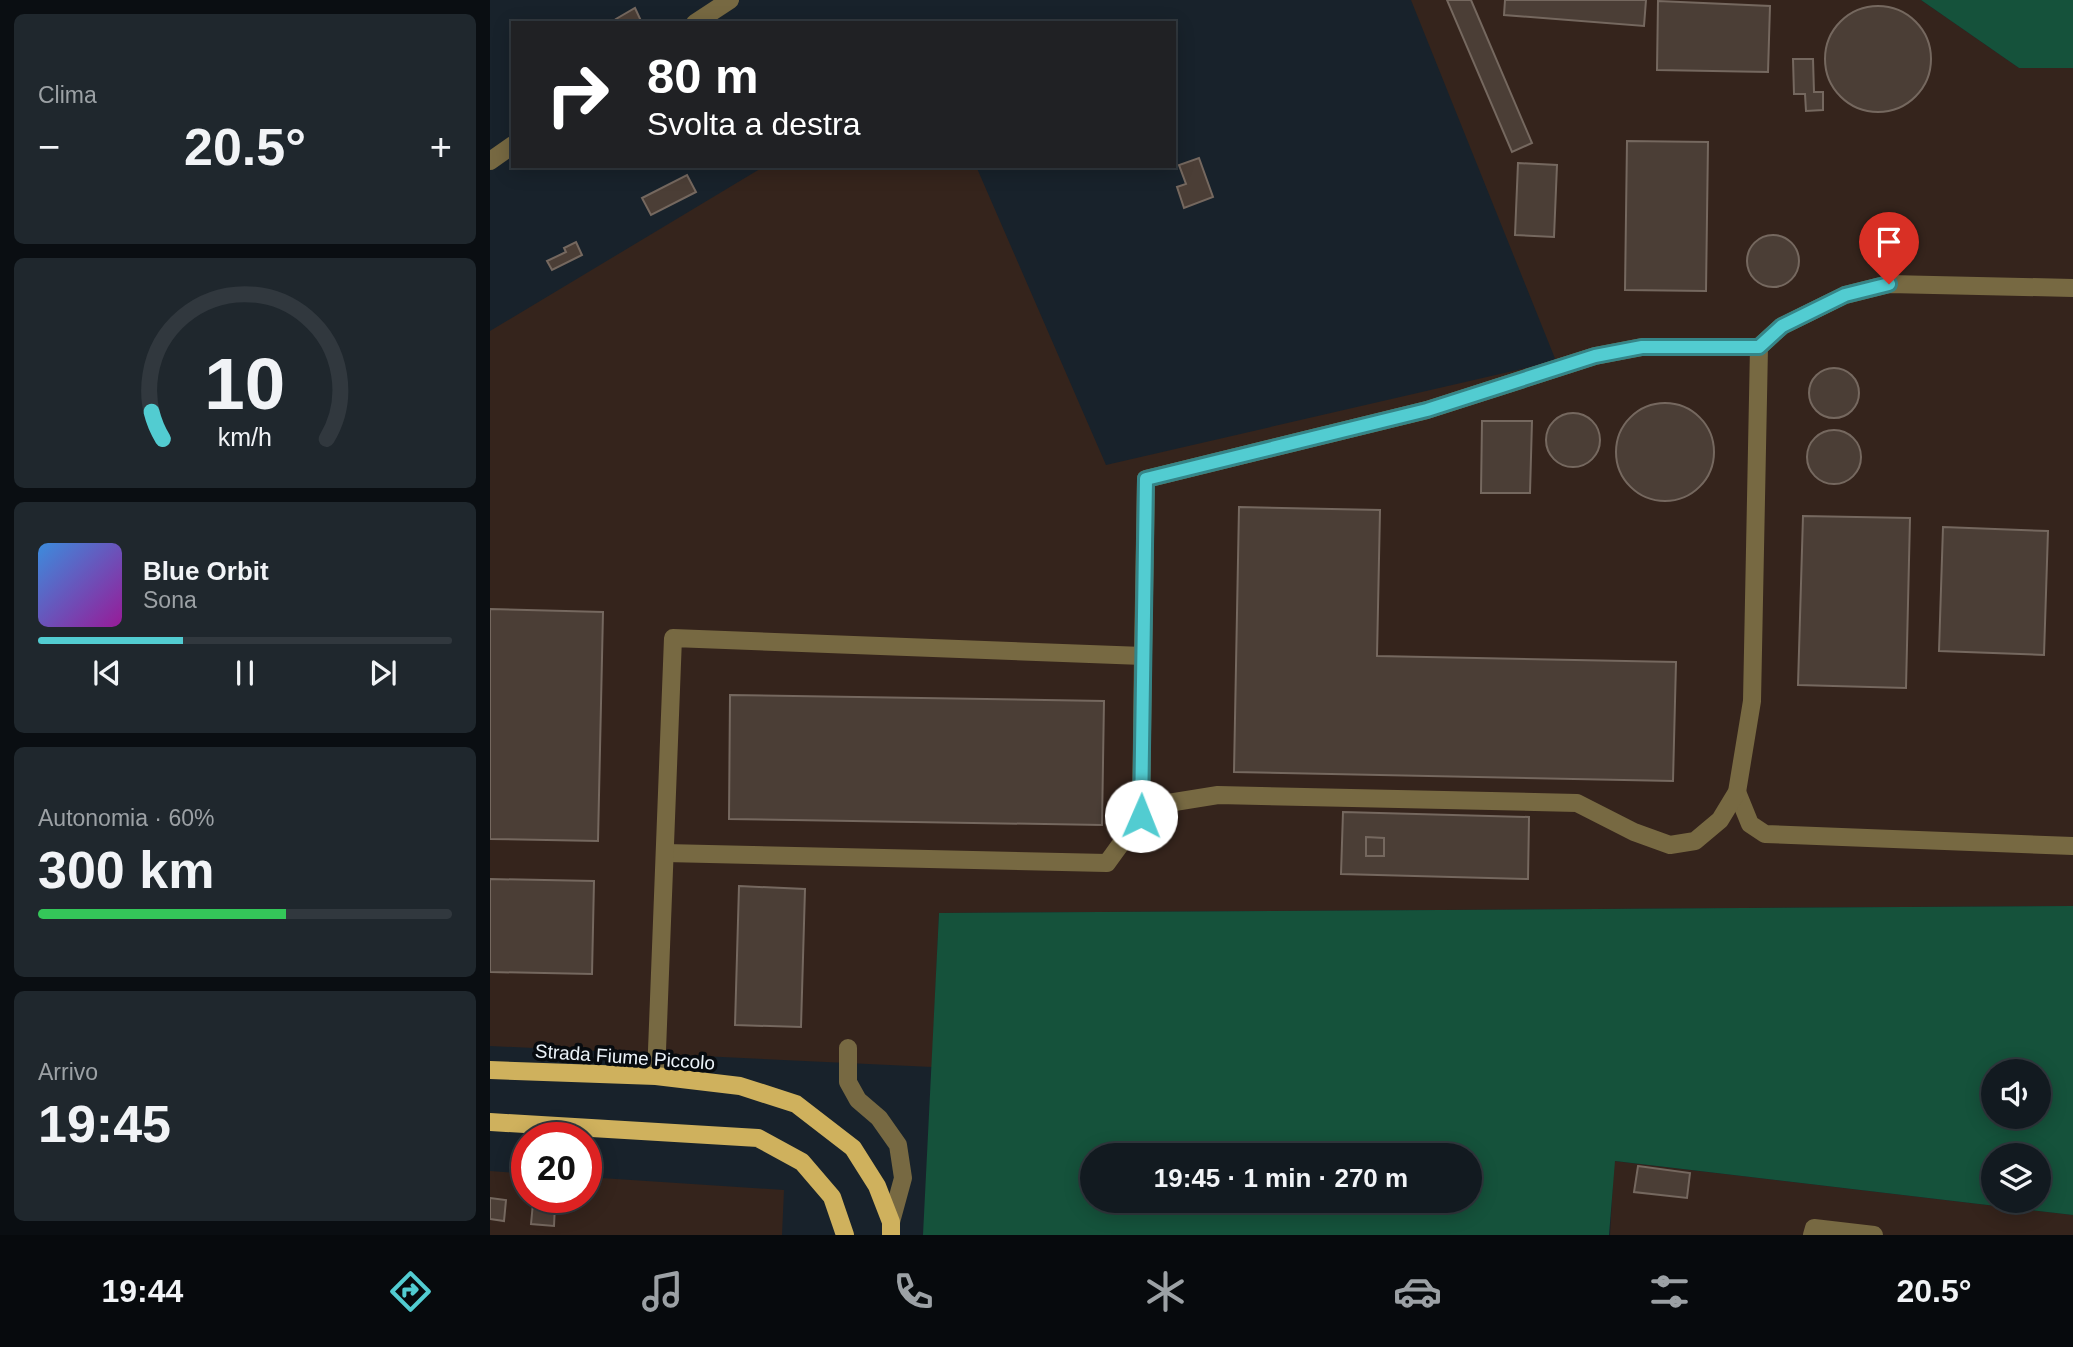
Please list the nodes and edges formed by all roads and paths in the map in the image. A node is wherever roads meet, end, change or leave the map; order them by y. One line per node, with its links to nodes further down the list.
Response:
1 (730, 0): 2 (lane)
2 (698, 21)
3 (511, 146): 4 (lane)
4 (490, 161)
5 (2073, 288): 6 (lane)
6 (1759, 347): 7 (lane); 8 (lane)
7 (1143, 656): 9 (lane); 11 (lane)
8 (1737, 792): 9 (lane); 10 (lane)
9 (1141, 816): 11 (lane)
10 (2073, 846)
11 (665, 853): 14 (lane)
12 (848, 1048): 16 (lane)
13 (490, 1070): 14 (main road, Strada Fiume Piccolo)
14 (656, 1076): 16 (main road, Strada Fiume Piccolo)
15 (490, 1122): 17 (main road)
16 (891, 1229)
17 (845, 1235)
18 (1812, 1235): 19 (lane)
19 (1874, 1235)

